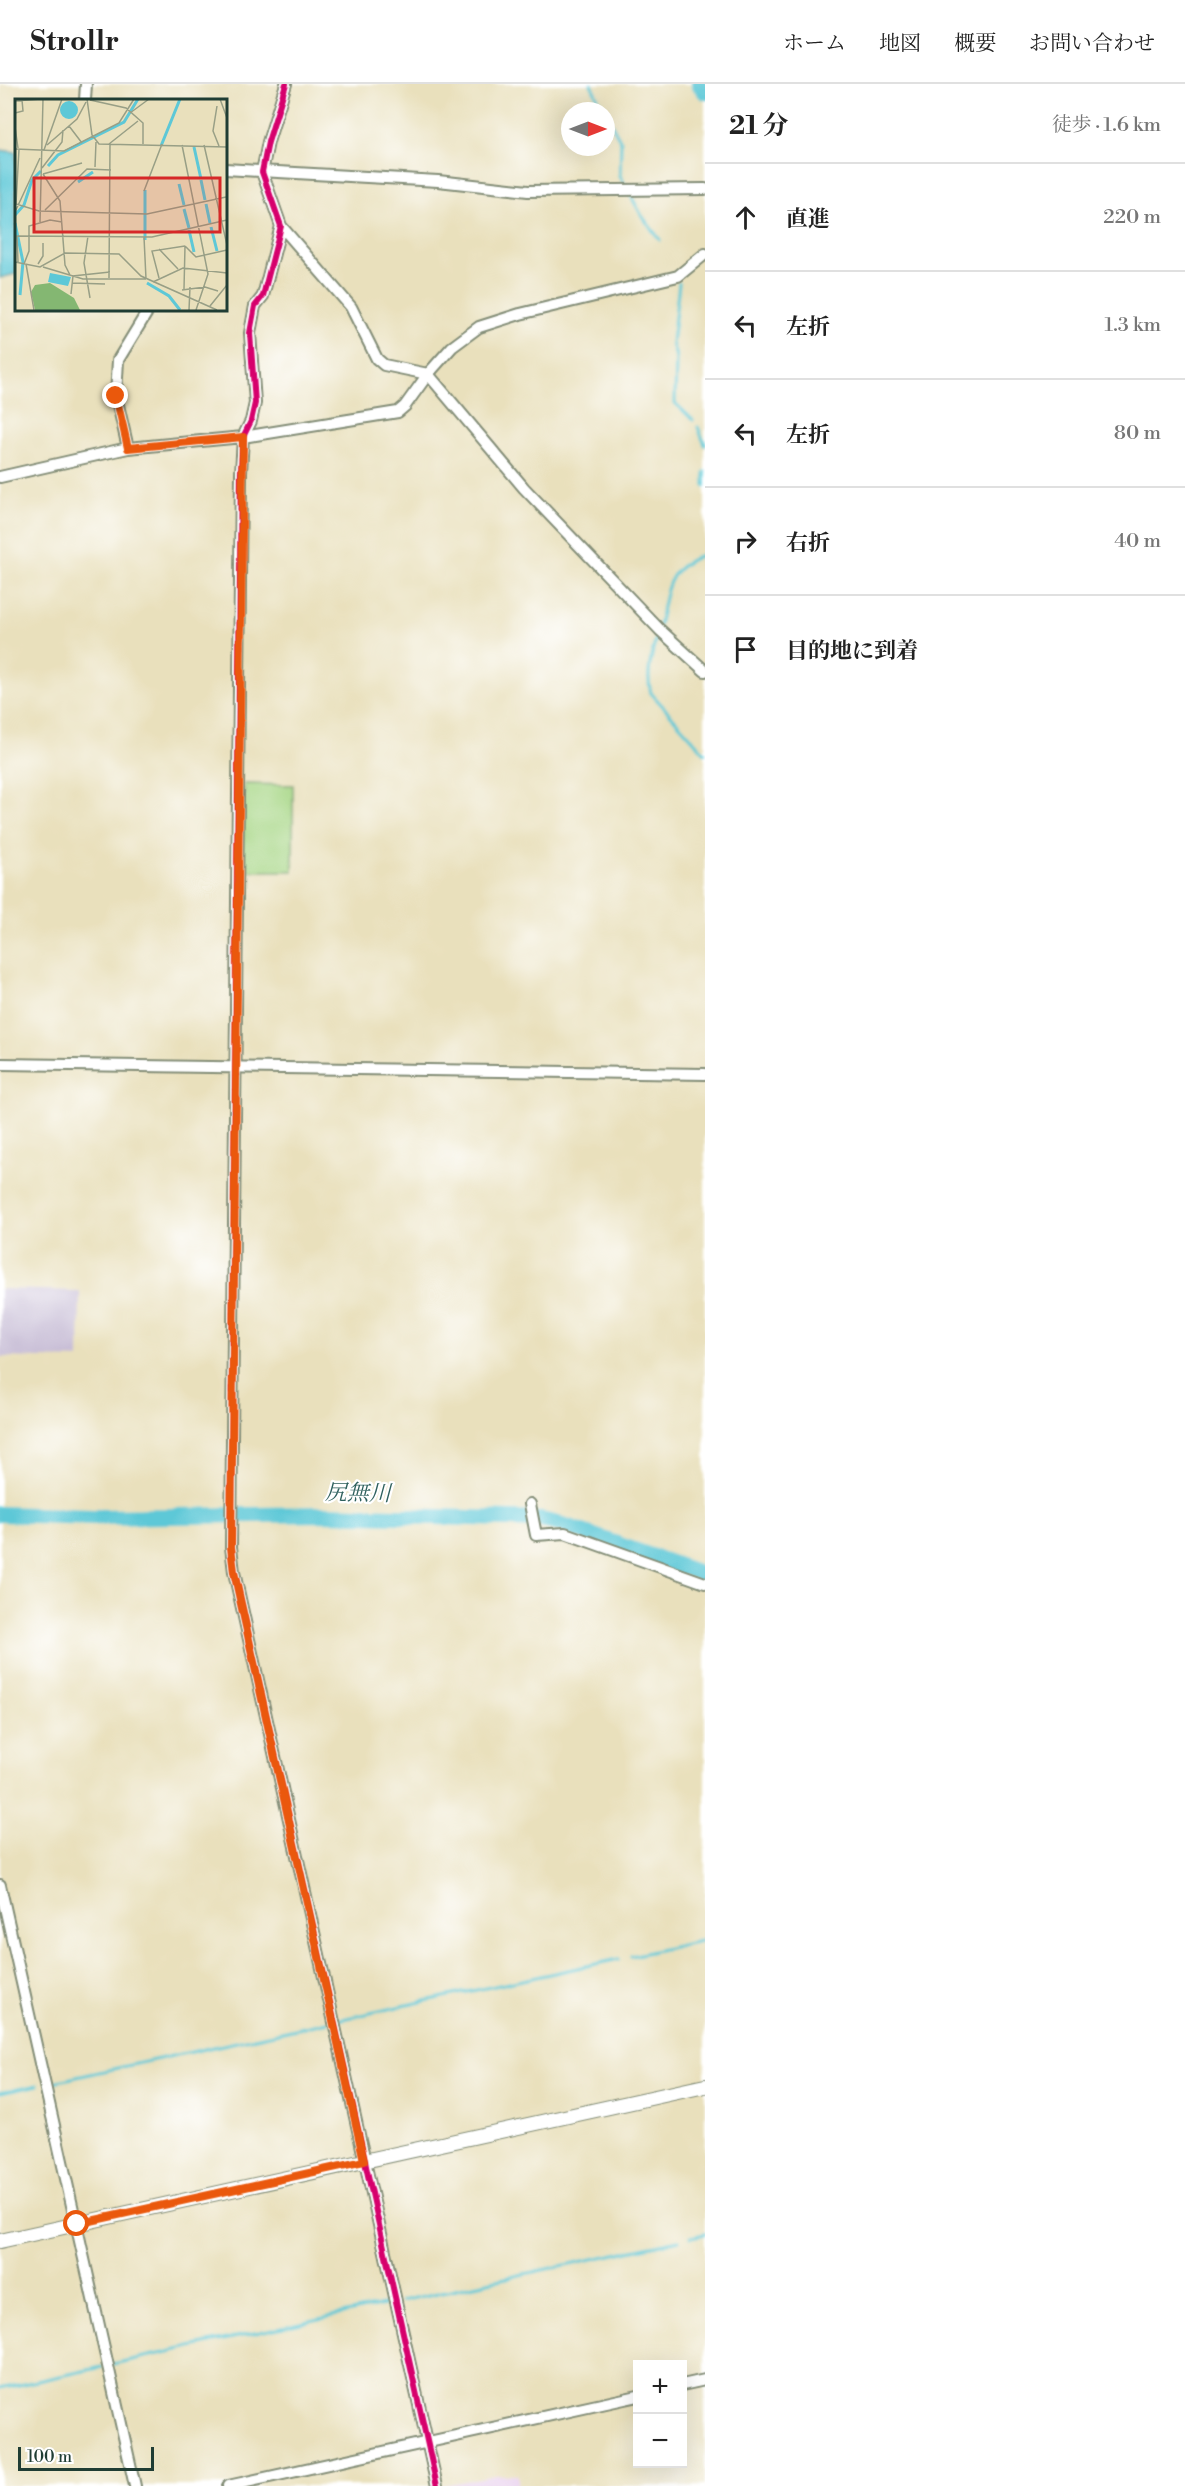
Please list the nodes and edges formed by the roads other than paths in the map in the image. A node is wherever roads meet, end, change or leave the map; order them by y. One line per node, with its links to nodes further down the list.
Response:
1 (86, 84): 3 (street)
2 (286, 84): 5 (street)
3 (85, 99)
4 (226, 169): 5 (street)
5 (262, 172): 6 (street); 7 (street)
6 (705, 189)
7 (281, 226): 10 (street); 11 (street)
8 (705, 254): 10 (street)
9 (148, 310): 12 (street)
10 (428, 374): 11 (street); 14 (street)
11 (243, 437): 12 (street); 16 (street)
12 (128, 448): 13 (street)
13 (0, 477)
14 (705, 671)
15 (0, 1064): 16 (street)
16 (234, 1067): 17 (street); 22 (street)
17 (705, 1074)
18 (531, 1509): 19 (street)
19 (705, 1583)
20 (0, 1884): 23 (street)
21 (705, 2086): 22 (street)
22 (364, 2161): 23 (street); 28 (street)
23 (77, 2224): 24 (street); 29 (street)
24 (0, 2241)
25 (705, 2380): 26 (street)
26 (687, 2384)
27 (633, 2397): 28 (street)
28 (427, 2442): 30 (street); 31 (street)
29 (135, 2486)
30 (228, 2486)
31 (437, 2486)

